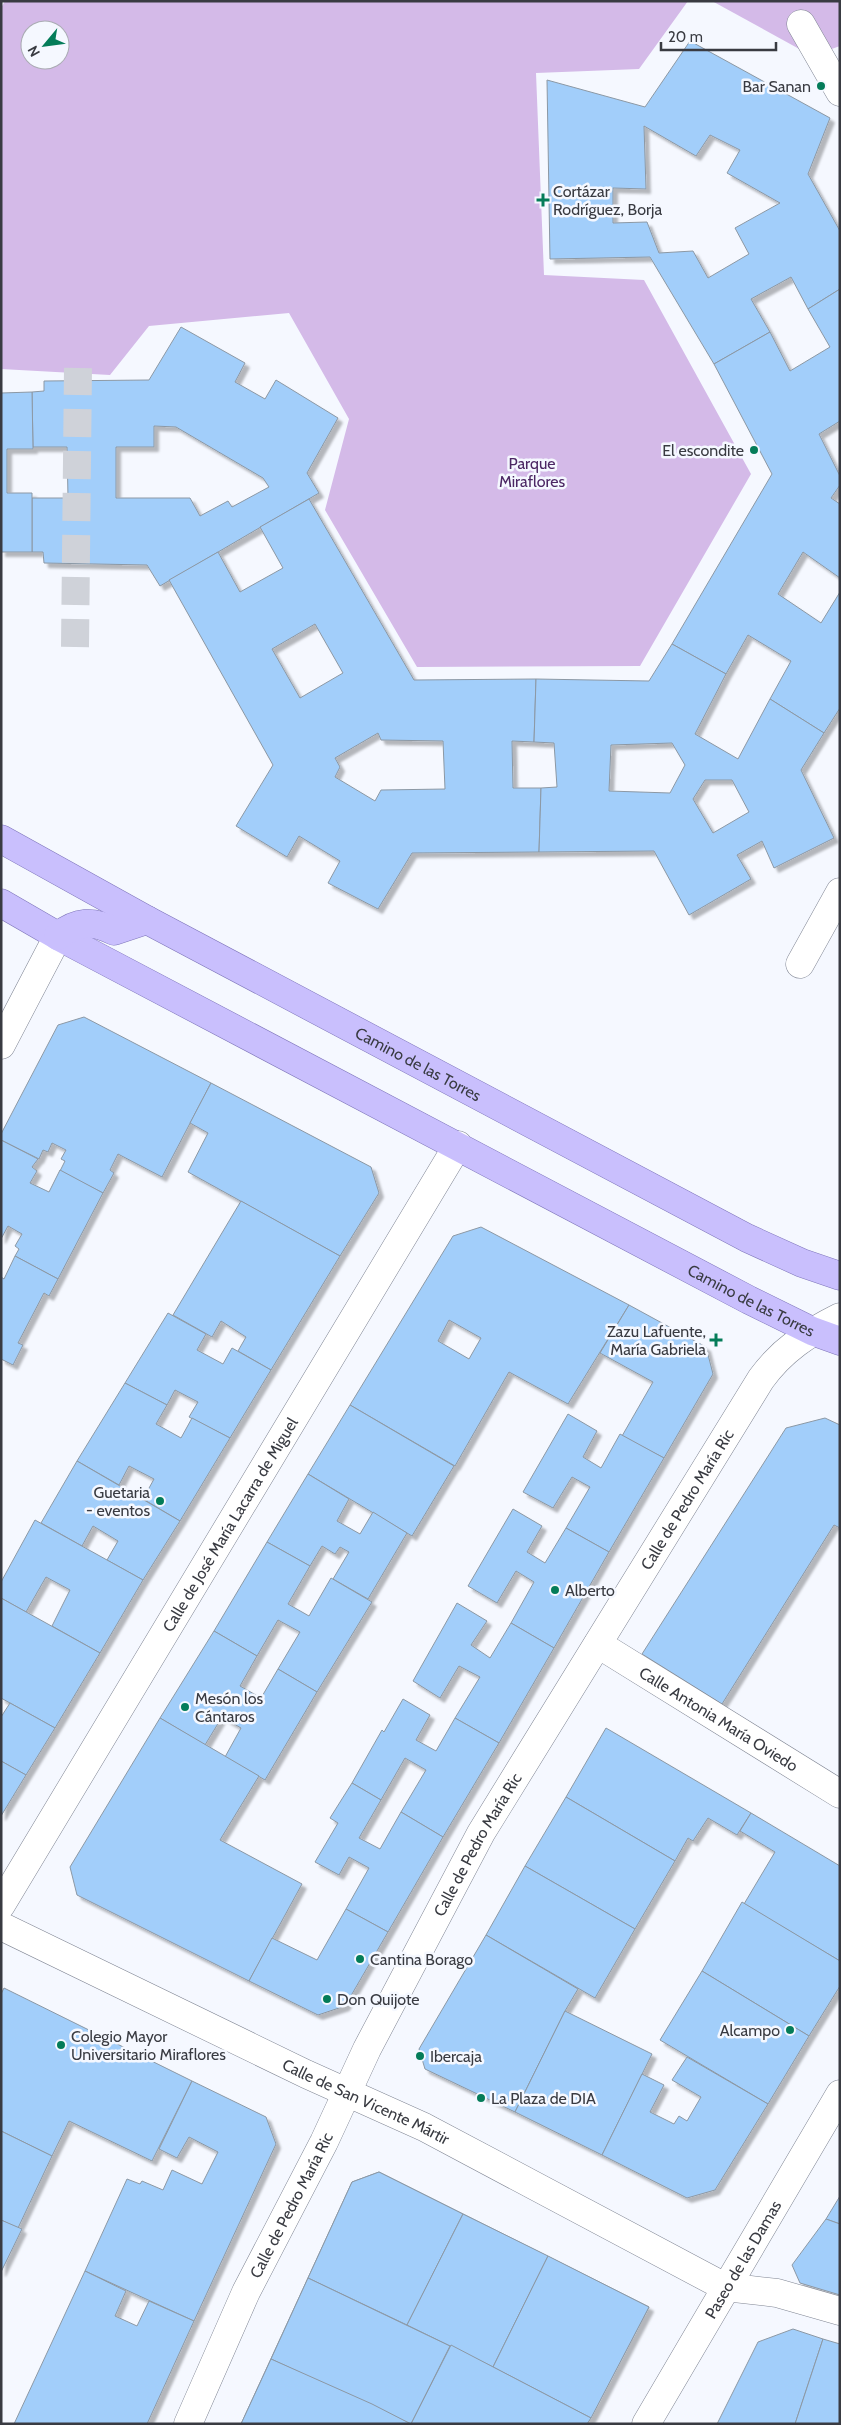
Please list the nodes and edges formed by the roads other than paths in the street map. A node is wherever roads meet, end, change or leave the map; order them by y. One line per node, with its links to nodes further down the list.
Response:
1 (802, 24): 2 (street)
2 (840, 92)
3 (1, 839): 6 (main road, Camino de las Torres)
4 (840, 892): 8 (street)
5 (1, 903): 7 (main road, Camino de las Torres)
6 (147, 920): 7 (main road); 11 (main road, Camino de las Torres)
7 (58, 936): 9 (street); 10 (main road, Camino de las Torres)
8 (800, 964)
9 (1, 1044)
10 (458, 1145): 13 (main road, Camino de las Torres); 17 (street, Calle de José María Lacarra de Miguel)
11 (840, 1276)
12 (840, 1317): 13 (street, Calle de Pedro María Ric)
13 (812, 1331): 14 (main road, Camino de las Torres); 15 (street, Calle de Pedro María Ric)
14 (840, 1341)
15 (598, 1644): 16 (street, Calle Antonia María Oviedo); 19 (street, Calle de Pedro María Ric)
16 (840, 1794)
17 (1, 1905)
18 (1, 1926): 19 (street, Calle de San Vicente Mártir)
19 (346, 2092): 21 (street, Calle de San Vicente Mártir); 23 (street, Calle de Pedro María Ric)
20 (840, 2094): 21 (street, Paseo de las Damas)
21 (725, 2287): 22 (street); 24 (street, Paseo de las Damas)
22 (840, 2311)
23 (188, 2424)
24 (646, 2424)

